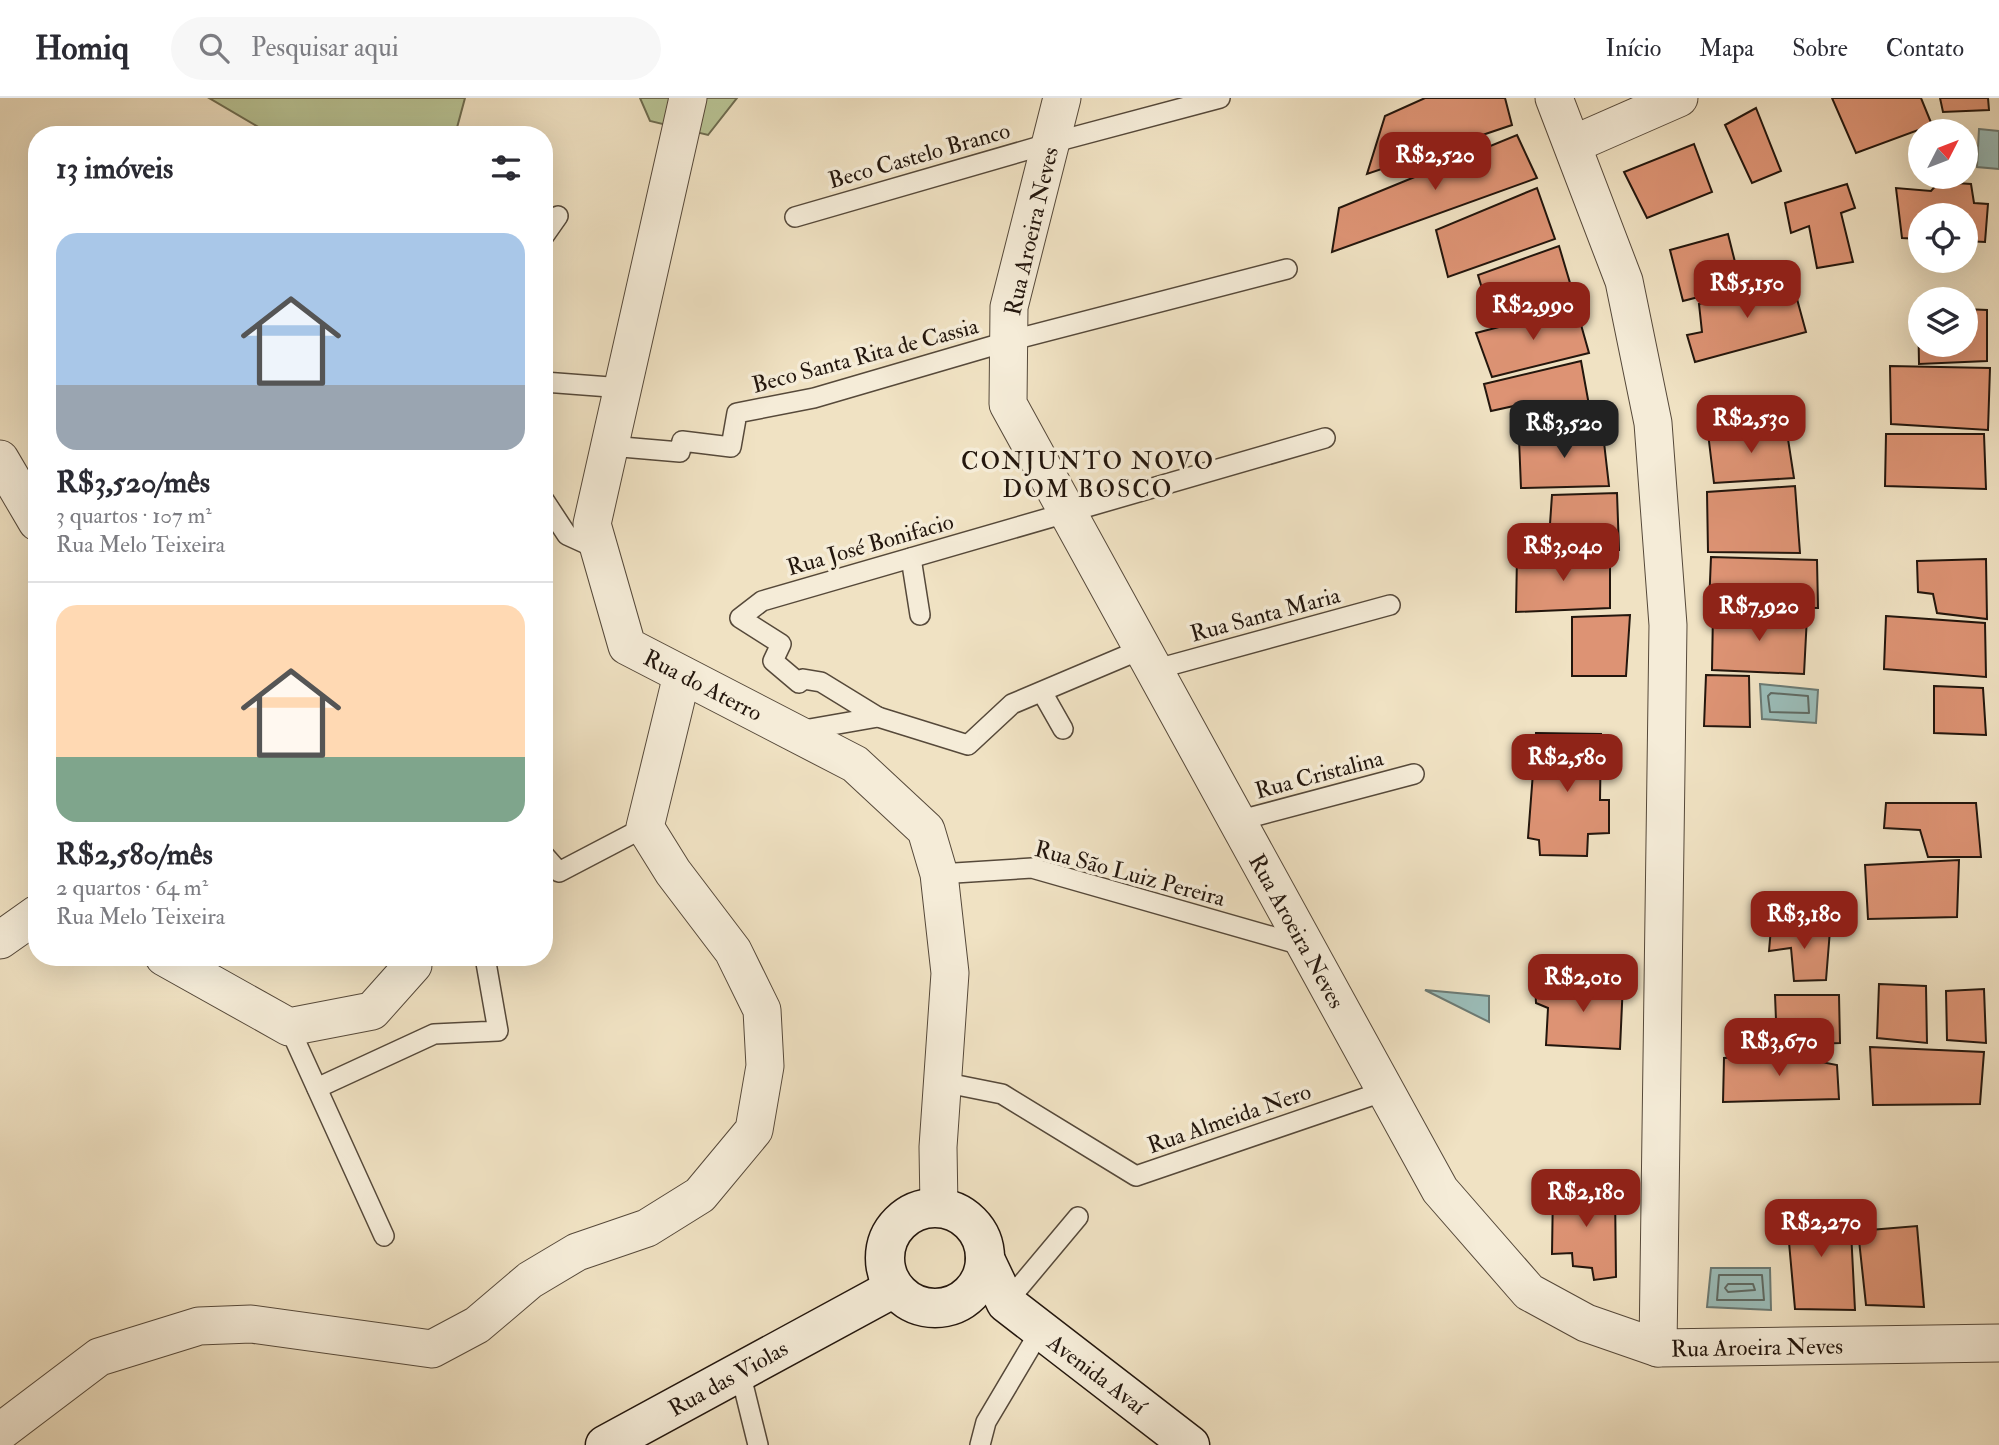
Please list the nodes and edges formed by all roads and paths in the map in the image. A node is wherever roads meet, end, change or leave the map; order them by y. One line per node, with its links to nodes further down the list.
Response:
1 (688, 98): 14 (street, Rua do Aterro)
2 (1062, 98): 6 (street, Rua Aroeira Neves)
3 (1220, 98): 6 (lane, Beco Castelo Branco)
4 (1554, 98): 7 (street)
5 (1679, 98): 7 (street)
6 (1051, 143): 9 (lane, Beco Castelo Branco); 12 (street, Rua Aroeira Neves)
7 (1574, 144): 55 (street)
8 (558, 216): 10 (lane)
9 (795, 217)
10 (553, 223)
11 (1287, 269): 12 (lane, Beco Santa Rita de Cassia)
12 (1009, 341): 16 (lane, Beco Santa Rita de Cassia); 19 (street, Rua Aroeira Neves)
13 (553, 383): 14 (lane)
14 (623, 387): 16 (street, Rua do Aterro)
15 (1325, 438): 19 (lane, Rua José Bonifacio)
16 (610, 446): 21 (street, Rua do Aterro)
17 (0, 459): 18 (street)
18 (28, 507)
19 (1066, 513): 22 (lane, Rua José Bonifacio); 25 (street, Rua Aroeira Neves)
20 (553, 514): 21 (lane)
21 (600, 550): 26 (street, Rua do Aterro)
22 (911, 558): 24 (lane); 28 (lane, Rua José Bonifacio)
23 (1390, 605): 25 (lane, Rua Santa Maria)
24 (920, 615)
25 (1147, 659): 27 (lane, Rua Santa Maria); 32 (street, Rua Aroeira Neves)
26 (682, 675): 30 (street, Rua do Aterro); 33 (street)
27 (1042, 692): 28 (lane, Rua Santa Maria); 29 (lane)
28 (878, 717): 30 (lane)
29 (1063, 729)
30 (793, 732): 35 (street, Rua do Aterro)
31 (1414, 774): 32 (lane, Rua Cristalina)
32 (1237, 821): 38 (street, Rua Aroeira Neves)
33 (645, 827): 34 (lane); 57 (street)
34 (553, 865)
35 (939, 874): 38 (lane, Rua São Luiz Pereira); 43 (street, Rua do Aterro)
36 (28, 920): 37 (street)
37 (0, 940)
38 (1305, 946): 45 (street, Rua Aroeira Neves)
39 (180, 966): 42 (street)
40 (412, 966): 42 (street)
41 (487, 966): 44 (lane)
42 (289, 1027): 44 (lane)
43 (942, 1082): 45 (lane, Rua Almeida Nero); 46 (street, Rua do Aterro)
44 (317, 1088): 48 (lane)
45 (1385, 1091): 55 (street, Rua Aroeira Neves)
46 (939, 1208): 49 (street); 50 (street)
47 (1078, 1217): 52 (lane)
48 (384, 1236)
49 (985, 1259): 51 (street); 52 (street, Avenida Avaí)
50 (890, 1279): 51 (street); 56 (street, Rua das Violas)
51 (960, 1302): 52 (street)
52 (1006, 1303): 53 (street, Avenida Avaí)
53 (1040, 1331): 60 (lane); 61 (street, Avenida Avaí)
54 (1999, 1343): 55 (street, Rua Aroeira Neves)
55 (1658, 1348)
56 (740, 1372): 58 (street, Rua das Violas); 59 (lane)
57 (0, 1433)
58 (605, 1445)
59 (758, 1445)
60 (980, 1445)
61 (1189, 1445)

